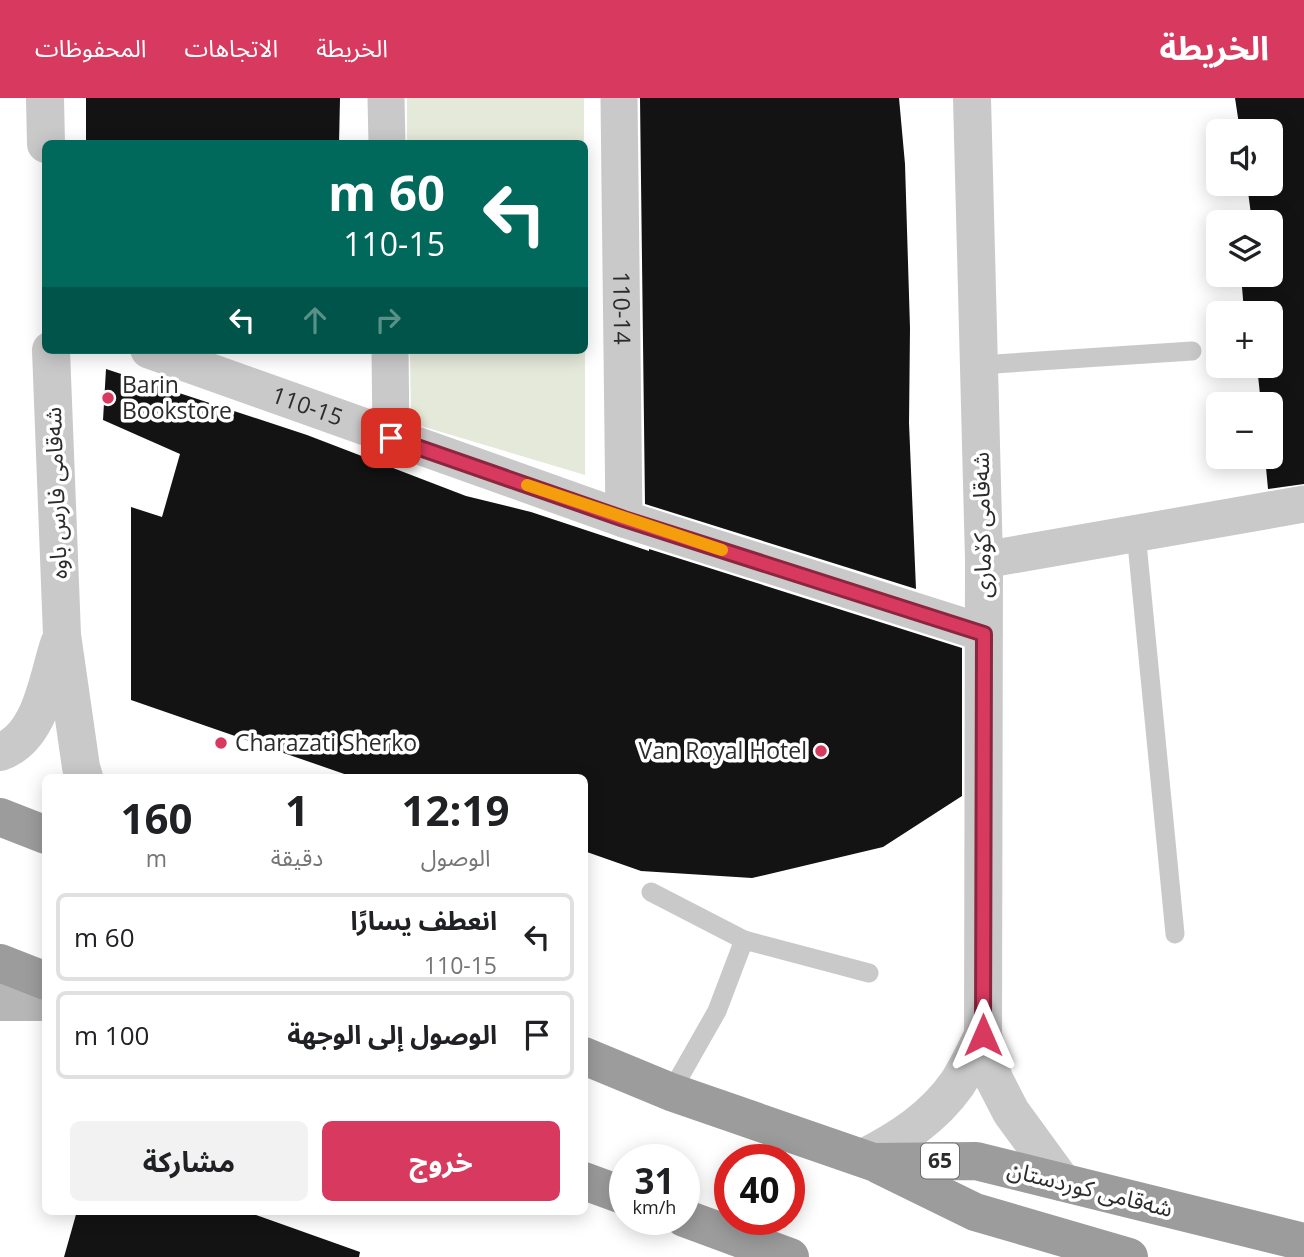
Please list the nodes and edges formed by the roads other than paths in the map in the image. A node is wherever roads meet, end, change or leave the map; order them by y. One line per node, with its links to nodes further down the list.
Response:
1 (45, 98): 5 (street)
2 (386, 98): 6 (street)
3 (619, 98): 14 (street, 110-14)
4 (972, 98): 11 (street, شەقامی کۆماری)
5 (46, 140)
6 (387, 140)
7 (1192, 351): 11 (lane)
8 (51, 354): 18 (street, شەقامی فارس باوە)
9 (160, 354): 12 (street, 110-15)
10 (390, 354): 12 (street)
11 (979, 365): 16 (street, شەقامی کۆماری)
12 (391, 438): 14 (street, 110-15)
13 (1304, 504): 15 (street)
14 (624, 519): 17 (street, 110-15)
15 (1136, 533): 16 (street); 24 (lane)
16 (984, 559): 17 (street, شەقامی کۆماری)
17 (984, 634): 31 (street, شەقامی کۆماری)
18 (62, 635): 19 (street, شەقامی فارس باوە); 20 (street, شەقامی فارس باوە)
19 (0, 752)
20 (84, 774)
21 (0, 817): 22 (highway)
22 (42, 833)
23 (651, 892): 25 (lane)
24 (1175, 934)
25 (744, 940): 27 (lane); 33 (lane)
26 (0, 963): 28 (highway)
27 (869, 973)
28 (42, 979)
29 (0, 1002): 30 (main road)
30 (42, 1002)
31 (983, 1035): 34 (street); 36 (street)
32 (588, 1058): 33 (highway, شەقامی کوردستان / 65)
33 (671, 1091): 34 (highway, شەقامی کوردستان / 65)
34 (868, 1160): 36 (highway, شەقامی کوردستان / 65); 41 (highway, شەقامی کوردستان / 65)
35 (588, 1182): 37 (highway)
36 (1062, 1182): 39 (highway, شەقامی کوردستان / 65)
37 (609, 1190)
38 (700, 1224): 40 (highway)
39 (1304, 1242)
40 (790, 1257)
41 (1129, 1257)

